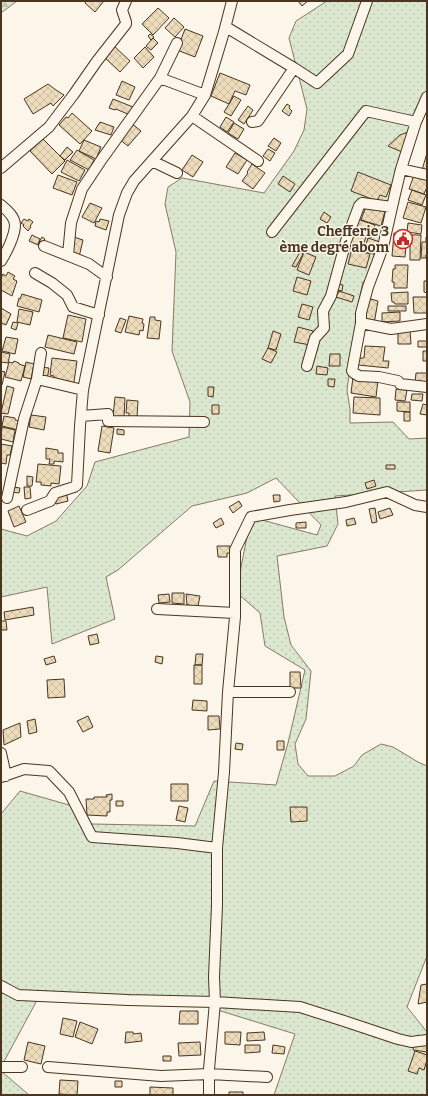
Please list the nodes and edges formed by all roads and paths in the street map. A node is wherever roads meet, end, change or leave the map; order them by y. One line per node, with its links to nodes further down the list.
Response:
1 (126, 1): 16 (street)
2 (232, 1): 4 (street)
3 (367, 1): 6 (street)
4 (226, 27): 6 (street); 8 (street)
5 (177, 43): 7 (street)
6 (294, 68): 12 (street)
7 (160, 78): 8 (street); 24 (street)
8 (205, 95): 11 (street)
9 (427, 97): 10 (street)
10 (425, 109): 13 (street)
11 (192, 116): 14 (street); 15 (street)
12 (252, 122)
13 (416, 122): 17 (street); 22 (street)
14 (152, 161): 18 (street); 27 (street)
15 (258, 162)
16 (1, 168)
17 (401, 169): 19 (street); 21 (street)
18 (177, 173)
19 (427, 175)
20 (1, 205): 25 (street)
21 (392, 207): 29 (street); 32 (street)
22 (272, 232)
23 (44, 246): 24 (street)
24 (68, 255): 27 (street)
25 (1, 261)
26 (34, 273): 28 (street)
27 (107, 277): 28 (street)
28 (99, 315): 35 (street)
29 (361, 323): 30 (street); 34 (street)
30 (427, 324)
31 (41, 353): 33 (street)
32 (307, 366)
33 (36, 379): 35 (street); 38 (street)
34 (427, 387)
35 (83, 390): 36 (street)
36 (81, 416): 37 (street); 40 (street)
37 (204, 422)
38 (8, 498)
39 (427, 507): 42 (street)
40 (27, 510)
41 (157, 609): 42 (street)
42 (235, 613): 43 (street)
43 (228, 692): 44 (street); 47 (street)
44 (290, 692)
45 (1, 753): 46 (street)
46 (4, 776): 47 (street)
47 (217, 848): 49 (street)
48 (1, 986): 49 (street)
49 (215, 1002): 50 (street); 54 (street)
50 (427, 1040)
51 (1, 1067): 52 (street)
52 (22, 1067)
53 (48, 1067): 54 (street)
54 (209, 1074): 55 (street); 56 (street)
55 (267, 1077)
56 (209, 1095)

